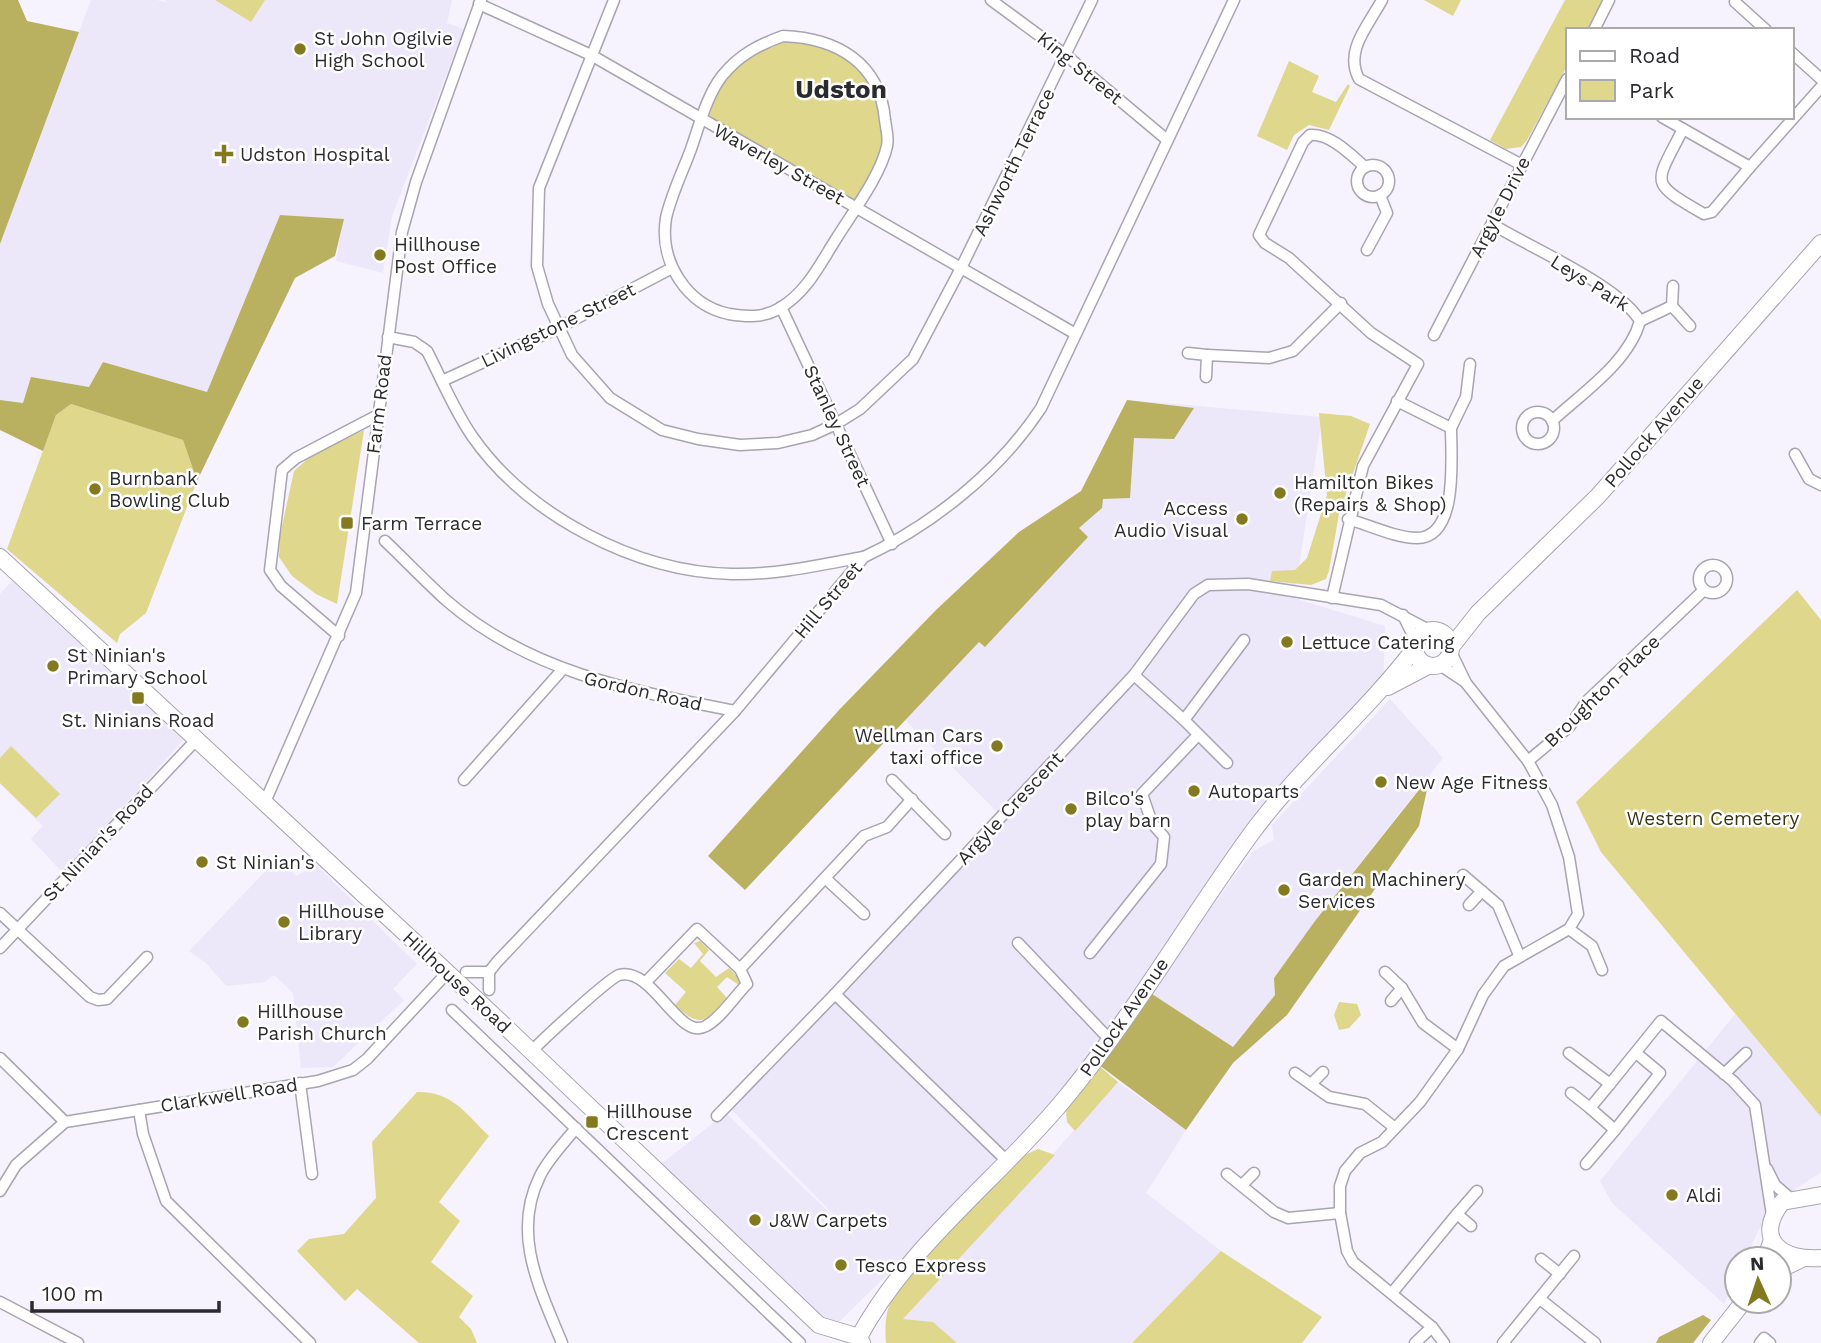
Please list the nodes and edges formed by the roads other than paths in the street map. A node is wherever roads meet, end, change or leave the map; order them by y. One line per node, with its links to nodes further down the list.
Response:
1 (614, 0): 13 (street, Ashworth Terrace)
2 (992, 0): 14 (street, King Street)
3 (1093, 0): 14 (street, Ashworth Terrace)
4 (1234, 0): 23 (street, Hill Street)
5 (1382, 0): 24 (street)
6 (1609, 0): 10 (street)
7 (480, 2): 13 (street, Waverley Street); 43 (street, Farm Road)
8 (1739, 6): 9 (street); 11 (street)
9 (1735, 20)
10 (1595, 28)
11 (1764, 28)
12 (1793, 54): 15 (street)
13 (591, 55): 21 (street, Waverley Street); 40 (street, Ashworth Terrace)
14 (1067, 56): 23 (street, King Street); 33 (street, Ashworth Terrace)
15 (1821, 79)
16 (1566, 81): 24 (street, Argyle Drive)
17 (1821, 87): 20 (street)
18 (1666, 119): 22 (street)
19 (1793, 119): 26 (street)
20 (1793, 119)
21 (701, 121): 28 (street, Waverley Street); 28 (street); 32 (street)
22 (1683, 129): 26 (street); 26 (street)
23 (1166, 139): 41 (street, Hill Street)
24 (1522, 165): 29 (street, Argyle Drive)
25 (1365, 167): 27 (street); 27 (street); 35 (street)
26 (1750, 167)
27 (1380, 195): 31 (street)
28 (856, 207): 33 (street, Waverley Street); 37 (street)
29 (1492, 224): 38 (street, Leys Park); 42 (street, Argyle Drive)
30 (1821, 243): 63 (street, Pollock Avenue)
31 (1367, 250)
32 (672, 268): 37 (street); 40 (street, Livingstone Street)
33 (961, 268): 41 (street, Waverley Street); 52 (street, Ashworth Terrace)
34 (1673, 286): 36 (street)
35 (1341, 303): 45 (street); 49 (street)
36 (1672, 306): 38 (street); 39 (street)
37 (781, 307): 52 (street, Stanley Street)
38 (1640, 321): 51 (street, Leys Park)
39 (1690, 326)
40 (558, 328): 48 (street, Livingstone Street); 52 (street, Ashworth Terrace)
41 (1074, 333): 58 (street, Hill Street)
42 (1434, 335)
43 (388, 337): 48 (street); 50 (street, Farm Road)
44 (1188, 353): 45 (street)
45 (1207, 355): 47 (street)
46 (1470, 364): 53 (street)
47 (1206, 377)
48 (442, 381): 60 (street)
49 (1397, 401): 53 (street); 56 (street)
50 (378, 415): 66 (street, Farm Road); 66 (street)
51 (1552, 421)
52 (836, 424): 58 (street, Stanley Street)
53 (1451, 428): 56 (street)
54 (1795, 454): 55 (street)
55 (1821, 485)
56 (1348, 519): 62 (street)
57 (385, 541): 71 (street, Gordon Road)
58 (892, 544): 60 (street, Hill Street)
59 (0, 557): 78 (street, Hillhouse Road)
60 (863, 558): 75 (street, Hill Street)
61 (1704, 590): 79 (street, Broughton Place)
62 (1332, 598): 64 (street, Argyle Crescent); 72 (street, Argyle Crescent)
63 (1478, 613): 65 (street, Pollock Avenue); 69 (street, Pollock Avenue)
64 (1403, 615): 65 (street, Argyle Crescent); 68 (street)
65 (1432, 630): 68 (street); 69 (street)
66 (339, 636): 84 (street, Farm Road)
67 (1244, 640): 76 (street)
68 (1415, 645): 70 (street); 74 (street, Pollock Avenue)
69 (1452, 649): 70 (street); 73 (street)
70 (1434, 666): 73 (street); 74 (street, Pollock Avenue)
71 (562, 670): 75 (street, Gordon Road); 81 (street)
72 (1133, 675): 76 (street); 108 (street, Argyle Crescent)
73 (1466, 683): 79 (street)
74 (1383, 690): 111 (street, Pollock Avenue)
75 (735, 712): 102 (street, Hill Street)
76 (1184, 720): 77 (street)
77 (1198, 735): 80 (street); 96 (street)
78 (197, 739): 84 (street, Hillhouse Road); 92 (street, St Ninian's Road)
79 (1528, 761): 93 (street)
80 (1227, 763)
81 (464, 780)
82 (892, 780): 83 (street)
83 (912, 799): 85 (street); 87 (street)
84 (265, 802): 104 (street, Hillhouse Road)
85 (945, 834)
86 (1463, 875): 88 (street)
87 (825, 878): 91 (street); 99 (street)
88 (1482, 891): 89 (street); 97 (street)
89 (1469, 905)
90 (0, 913): 92 (street)
91 (864, 914)
92 (17, 929): 95 (street, St Ninian's Road); 98 (street)
93 (1569, 929): 97 (street); 100 (street)
94 (1018, 943): 111 (street)
95 (0, 948)
96 (1090, 953)
97 (1519, 955): 112 (street)
98 (147, 957)
99 (740, 969): 105 (street); 105 (street)
100 (1602, 970)
101 (466, 972): 102 (street)
102 (489, 972): 107 (street)
103 (1385, 972): 106 (street)
104 (447, 973): 113 (street, Hillhouse Road); 121 (street, Clarkwell Road)
105 (645, 983): 113 (street)
106 (1402, 988): 109 (street); 112 (street)
107 (489, 990)
108 (835, 994): 127 (street, Argyle Crescent); 133 (street)
109 (1391, 1000)
110 (452, 1010): 129 (street, Hillhouse Road)
111 (1110, 1040): 133 (street, Pollock Avenue)
112 (1458, 1049): 130 (street)
113 (531, 1052): 160 (street, Hillhouse Road)
114 (1569, 1053): 123 (street)
115 (1636, 1053): 120 (street); 123 (street); 131 (street)
116 (1746, 1053): 120 (street)
117 (0, 1058): 128 (street)
118 (1323, 1072): 122 (street)
119 (1295, 1073): 122 (street)
120 (1724, 1074): 132 (street)
121 (300, 1083): 126 (street, Clarkwell Road); 136 (street)
122 (1311, 1084): 130 (street)
123 (1610, 1084): 125 (street)
124 (1571, 1093): 125 (street)
125 (1590, 1108): 131 (street)
126 (139, 1110): 128 (street, Clarkwell Road); 162 (street)
127 (716, 1116)
128 (65, 1122): 139 (street)
129 (576, 1128): 163 (street); 164 (street, Hillhouse Road)
130 (1395, 1128): 143 (street)
131 (1615, 1130): 134 (street)
132 (1762, 1160): 142 (street); 145 (street)
133 (1008, 1162): 160 (street, Pollock Avenue)
134 (1586, 1164)
135 (1254, 1173): 138 (street)
136 (312, 1174)
137 (1227, 1174): 138 (street)
138 (1242, 1185): 143 (street)
139 (0, 1191)
140 (1477, 1191): 144 (street)
141 (1819, 1194): 142 (street)
142 (1790, 1199): 145 (street)
143 (1340, 1213): 155 (street)
144 (1457, 1214): 146 (street); 155 (street)
145 (1772, 1215): 147 (street)
146 (1471, 1226)
147 (1772, 1240): 148 (street); 152 (street)
148 (1770, 1245)
149 (1574, 1256): 154 (street)
150 (1821, 1258): 152 (street)
151 (1541, 1259): 154 (street)
152 (1802, 1259): 153 (street)
153 (1793, 1263)
154 (1560, 1274): 156 (street)
155 (1392, 1293): 159 (street)
156 (1540, 1299): 167 (street); 168 (street)
157 (0, 1302): 161 (street)
158 (1733, 1315): 169 (street)
159 (1432, 1327): 165 (street); 166 (street)
160 (858, 1341)
161 (78, 1343)
162 (310, 1343)
163 (562, 1343)
164 (800, 1343)
165 (1415, 1343)
166 (1444, 1343)
167 (1503, 1343)
168 (1595, 1343)
169 (1711, 1343)
170 (1760, 1343): 171 (street)
171 (1770, 1343)

